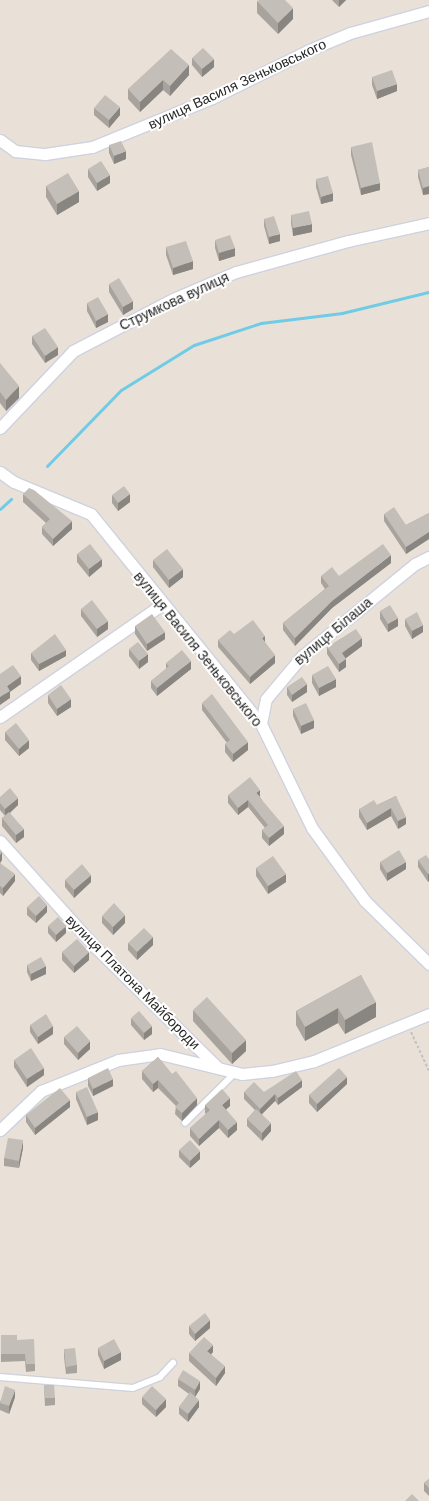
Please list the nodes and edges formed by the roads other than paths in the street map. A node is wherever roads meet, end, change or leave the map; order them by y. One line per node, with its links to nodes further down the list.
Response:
1 (429, 11): 2 (street, вулиця Василя Зеньковського)
2 (0, 140)
3 (429, 223): 4 (street, Струмкова вулиця)
4 (0, 428)
5 (0, 472): 7 (street, вулиця Василя Зеньковського)
6 (429, 557): 9 (street, вулиця Білаша)
7 (161, 605): 8 (street); 9 (street, вулиця Василя Зеньковського)
8 (0, 717)
9 (261, 724): 11 (street, вулиця Василя Зеньковського)
10 (0, 841): 13 (street, вулиця Платона Майбороди)
11 (429, 964)
12 (429, 1014): 14 (street)
13 (218, 1068): 14 (street); 16 (street)
14 (235, 1073): 15 (lane)
15 (185, 1124)
16 (0, 1130)
17 (174, 1363): 18 (lane)
18 (0, 1377)

